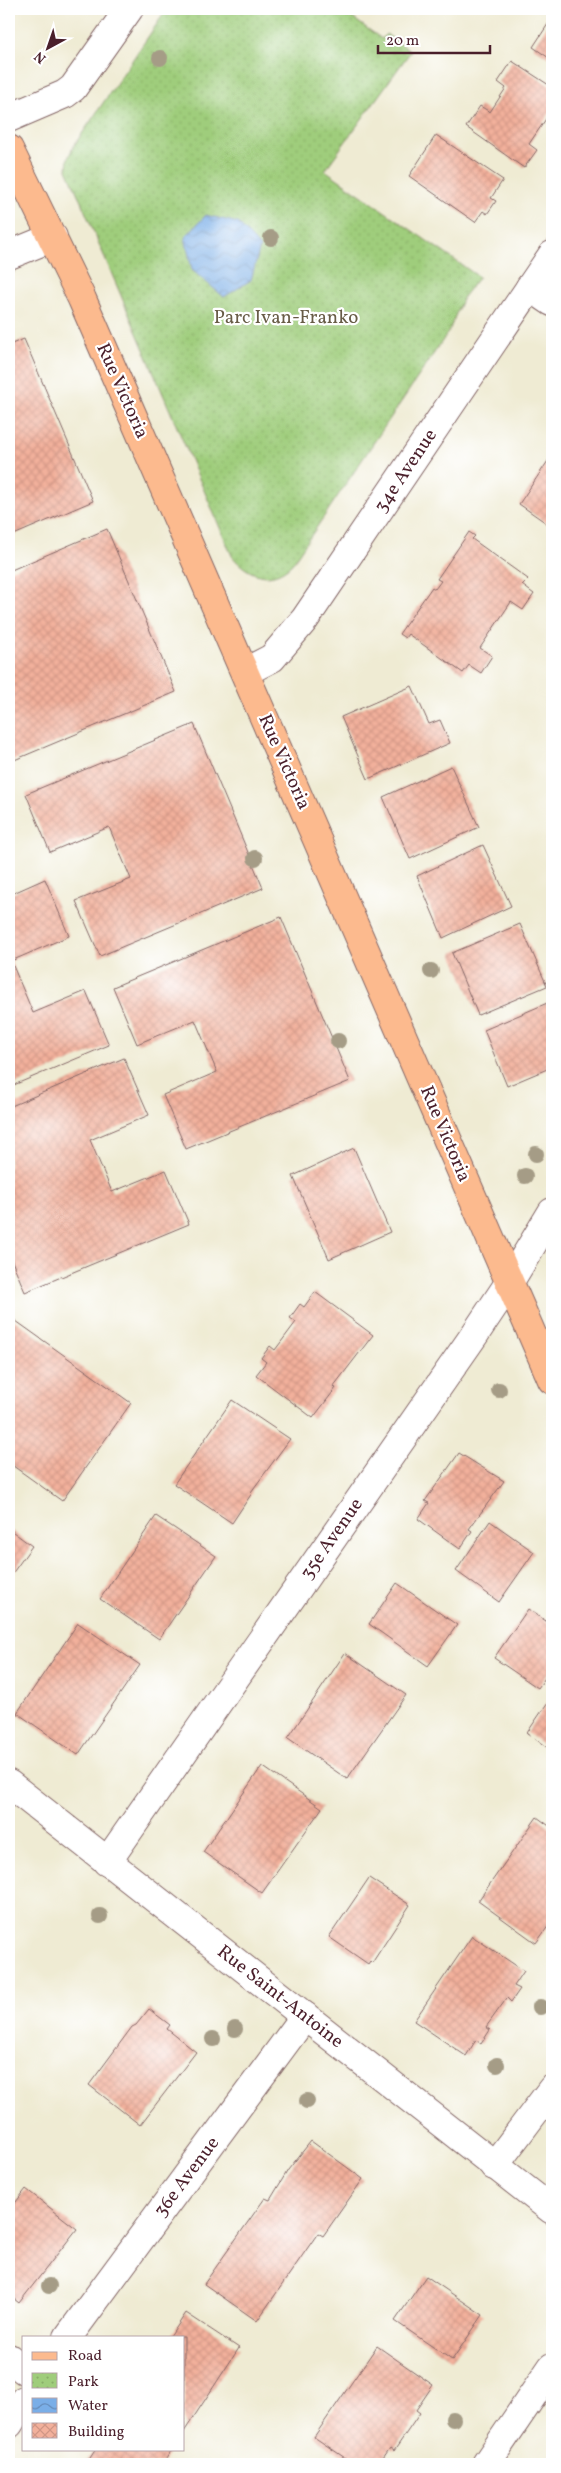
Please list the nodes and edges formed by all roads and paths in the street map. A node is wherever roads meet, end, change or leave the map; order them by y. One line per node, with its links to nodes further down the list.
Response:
1 (129, 9): 2 (street)
2 (9, 118)
3 (9, 148): 4 (main road, Rue Victoria)
4 (53, 237): 6 (street); 8 (main road, Rue Victoria)
5 (552, 254): 7 (street, 34e Avenue)
6 (9, 255)
7 (541, 295): 8 (street, 34e Avenue)
8 (244, 672): 10 (main road, Rue Victoria)
9 (552, 1212): 10 (street, 35e Avenue)
10 (509, 1283): 11 (main road, Rue Victoria); 13 (street, 35e Avenue)
11 (552, 1380)
12 (9, 1784): 13 (street, Rue Saint-Antoine)
13 (107, 1862): 14 (street, Rue Saint-Antoine)
14 (305, 2016): 16 (street, Rue Saint-Antoine); 18 (street, 36e Avenue)
15 (552, 2089): 16 (street)
16 (494, 2166): 17 (street, Rue Saint-Antoine)
17 (552, 2210)
18 (69, 2336)
19 (9, 2358): 21 (street)
20 (552, 2367): 24 (street)
21 (22, 2368)
22 (22, 2403): 23 (street)
23 (9, 2424)
24 (486, 2464)

